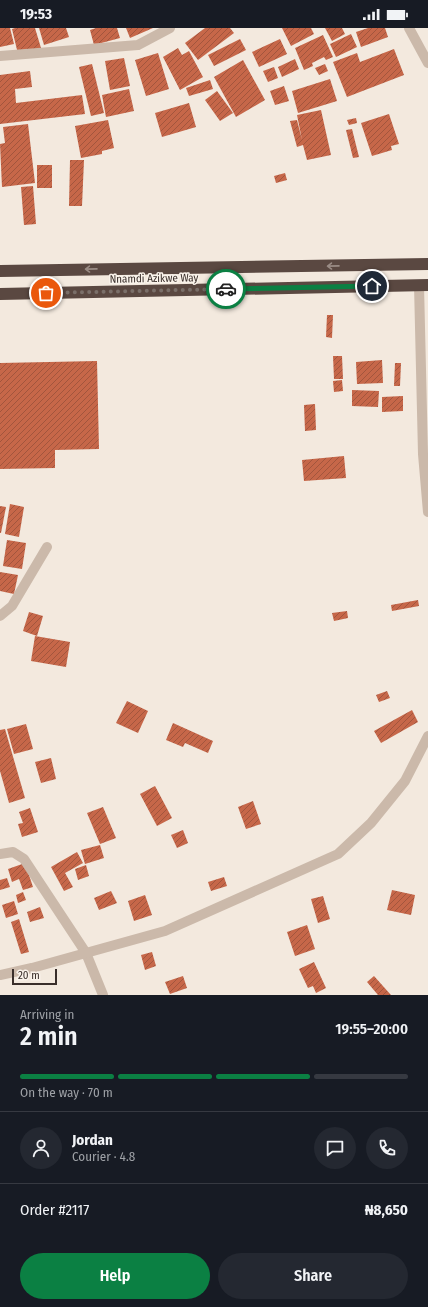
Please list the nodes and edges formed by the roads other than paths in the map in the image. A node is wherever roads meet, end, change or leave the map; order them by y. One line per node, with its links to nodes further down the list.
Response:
1 (170, 28): 3 (street)
2 (409, 28): 4 (street)
3 (0, 56)
4 (428, 63)
5 (428, 264): 6 (highway, Nnamdi Azikwe Way, one-way to 6)
6 (0, 271)
7 (423, 285): 8 (highway, Nnamdi Azikwe Way); 9 (street)
8 (0, 294)
9 (428, 512)
10 (47, 547): 11 (street)
11 (0, 616)
12 (428, 736): 14 (street)
13 (0, 854): 14 (street)
14 (86, 953): 15 (street); 16 (street)
15 (0, 975)
16 (103, 995)

